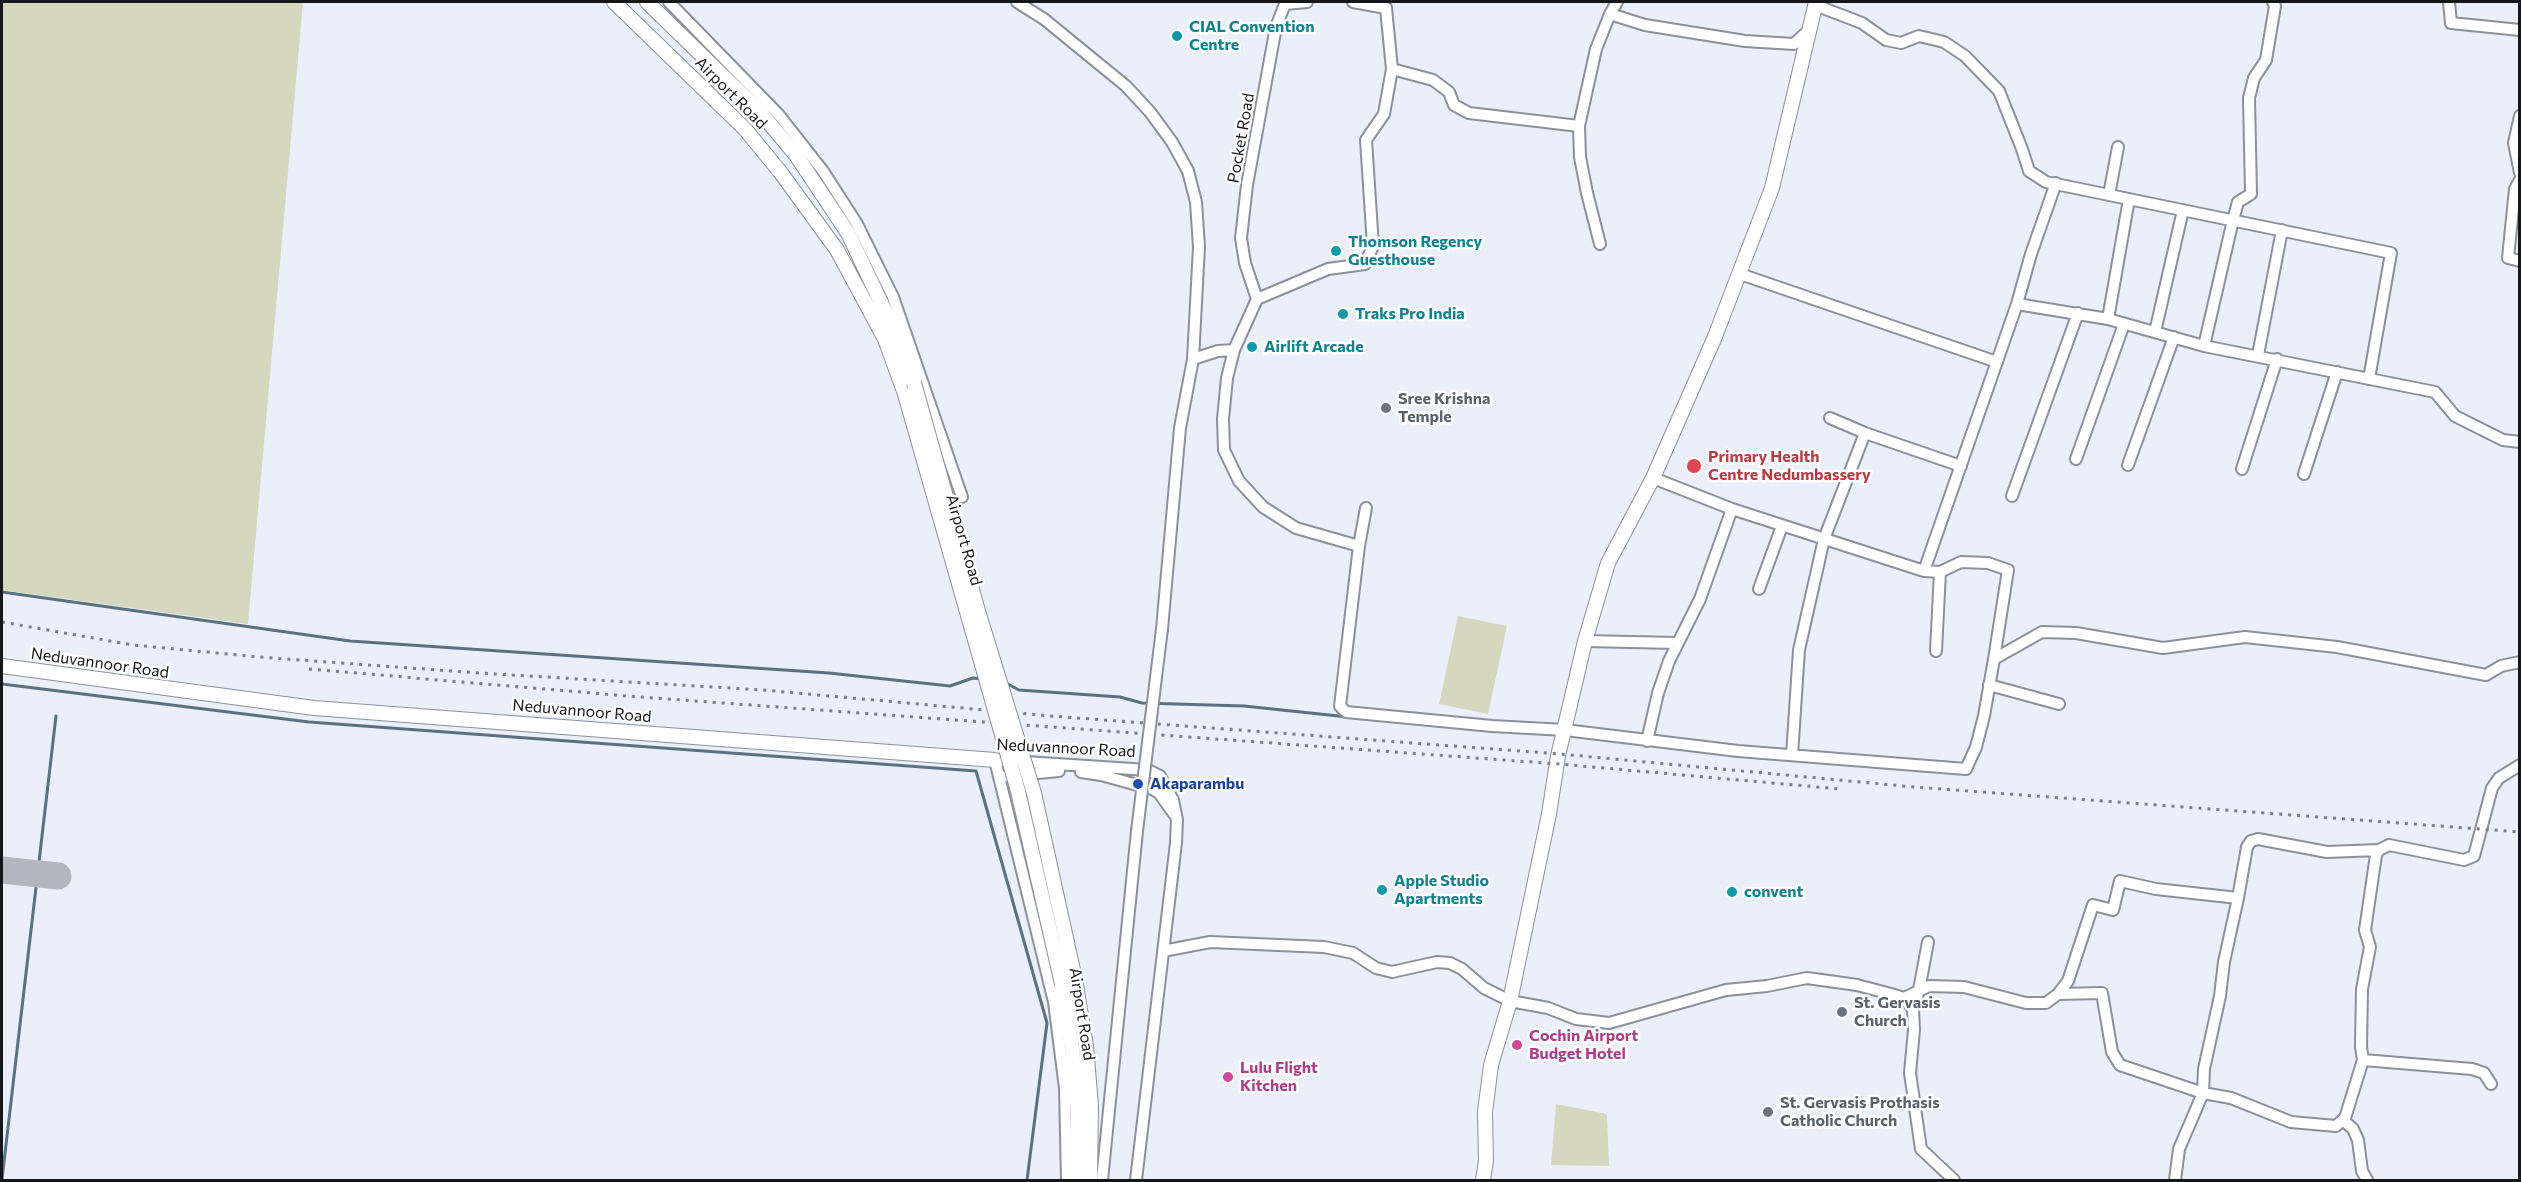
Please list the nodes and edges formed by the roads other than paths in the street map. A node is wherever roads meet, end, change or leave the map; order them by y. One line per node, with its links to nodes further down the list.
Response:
1 (614, 2): 93 (main road, Airport Road, bridge)
2 (646, 2): 94 (main road, Airport Road, bridge)
3 (669, 2): 54 (street)
4 (1017, 2): 39 (street)
5 (1307, 2): 29 (street, Pocket Road)
6 (1353, 2): 14 (street)
7 (1617, 2): 11 (street)
8 (2273, 2): 24 (street)
9 (2449, 2): 13 (street)
10 (1816, 3): 12 (main road); 20 (street)
11 (1610, 14): 12 (street); 16 (street)
12 (1809, 30): 28 (main road)
13 (2520, 30)
14 (1392, 69): 16 (street); 29 (street)
15 (2520, 116): 18 (street)
16 (1578, 126): 26 (street)
17 (2118, 147): 21 (street)
18 (2520, 173)
19 (2520, 180): 27 (street)
20 (2056, 183): 21 (street); 30 (street)
21 (2109, 195): 22 (street)
22 (2129, 199): 23 (street); 32 (street)
23 (2183, 210): 24 (street); 34 (street)
24 (2233, 220): 25 (street); 36 (street)
25 (2282, 230): 38 (street); 43 (street)
26 (1600, 244)
27 (2520, 261)
28 (1740, 274): 41 (street); 52 (main road)
29 (1257, 299): 37 (street)
30 (2017, 304): 31 (street); 41 (street)
31 (2078, 314): 32 (street); 53 (street)
32 (2108, 319): 33 (street)
33 (2124, 324): 34 (street); 47 (street)
34 (2155, 332): 35 (street)
35 (2174, 338): 36 (street); 48 (street)
36 (2204, 346): 38 (street)
37 (1234, 350): 39 (street); 59 (street)
38 (2258, 355): 40 (street)
39 (1193, 359): 95 (street, bridge)
40 (2277, 359): 42 (street); 50 (street)
41 (1997, 362): 49 (street)
42 (2337, 372): 43 (street); 51 (street)
43 (2369, 379): 46 (street)
44 (1830, 418): 45 (street)
45 (1865, 433): 49 (street); 58 (street)
46 (2520, 442)
47 (2076, 459)
48 (2128, 465)
49 (1961, 466): 60 (street)
50 (2242, 469)
51 (2304, 474)
52 (1653, 478): 56 (street); 63 (main road)
53 (2012, 496)
54 (962, 497)
55 (1366, 507): 59 (street)
56 (1732, 509): 57 (street); 64 (street)
57 (1782, 526): 58 (street); 62 (street)
58 (1824, 539): 60 (street); 73 (street)
59 (1359, 546): 71 (street)
60 (1924, 571): 61 (street)
61 (1940, 572): 65 (street); 66 (street)
62 (1759, 589)
63 (1585, 640): 64 (street); 71 (main road)
64 (1677, 643): 72 (street)
65 (1936, 651)
66 (1994, 659): 67 (street); 69 (street)
67 (2520, 662)
68 (2, 666): 74 (main road, Neduvannoor Road)
69 (1989, 686): 70 (street); 73 (street)
70 (2059, 704)
71 (1565, 730): 72 (street); 86 (main road)
72 (1647, 741): 73 (street)
73 (1792, 755)
74 (995, 760): 76 (street, Neduvannoor Road); 77 (street)
75 (2520, 765): 79 (street)
76 (1102, 771): 77 (street); 78 (street); 78 (street, Neduvannoor Road)
77 (1000, 777): 92 (street)
78 (1177, 820): 82 (street)
79 (2379, 850): 80 (street); 88 (street)
80 (2238, 898): 84 (street); 90 (street)
81 (1928, 942): 83 (street)
82 (1163, 951): 86 (street); 96 (street)
83 (1919, 990): 84 (street); 85 (street); 87 (street)
84 (2058, 994): 90 (street)
85 (1904, 998): 86 (street); 87 (street)
86 (1510, 1001): 97 (main road)
87 (1913, 1009): 98 (street)
88 (2362, 1060): 89 (street); 91 (street)
89 (2491, 1084)
90 (2203, 1093): 91 (street); 99 (street)
91 (2343, 1120): 100 (street)
92 (1067, 1180)
93 (1077, 1180)
94 (1090, 1180)
95 (1102, 1180)
96 (1136, 1180)
97 (1483, 1180)
98 (1954, 1180)
99 (2175, 1180)
100 (2367, 1180)

